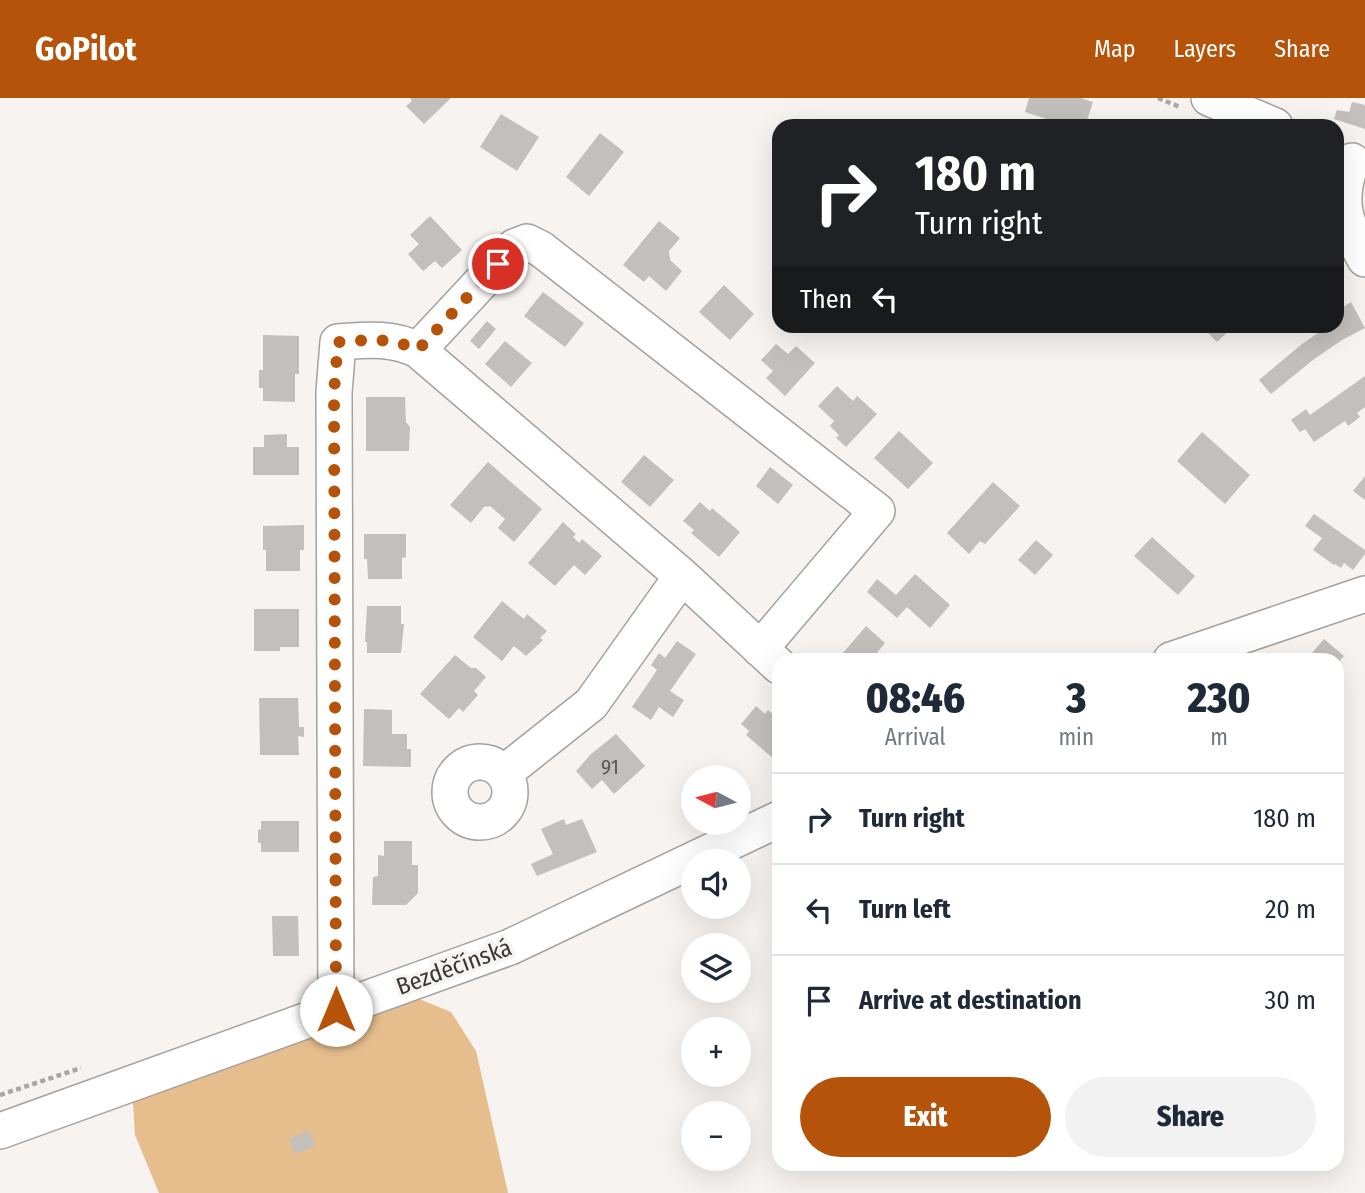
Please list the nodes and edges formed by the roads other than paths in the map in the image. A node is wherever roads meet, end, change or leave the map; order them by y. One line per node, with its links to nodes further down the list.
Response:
1 (1209, 98): 2 (street)
2 (1258, 119)
3 (1351, 161): 4 (street)
4 (1344, 193)
5 (1344, 212): 6 (street)
6 (1365, 260)
7 (418, 350): 8 (street); 10 (street); 15 (street)
8 (682, 576): 12 (street); 13 (street)
9 (1365, 594): 11 (street)
10 (774, 653)
11 (1192, 653)
12 (770, 658)
13 (504, 773)
14 (772, 821): 15 (street, Bezděčínská)
15 (336, 1010): 16 (street, Bezděčínská)
16 (0, 1131)

